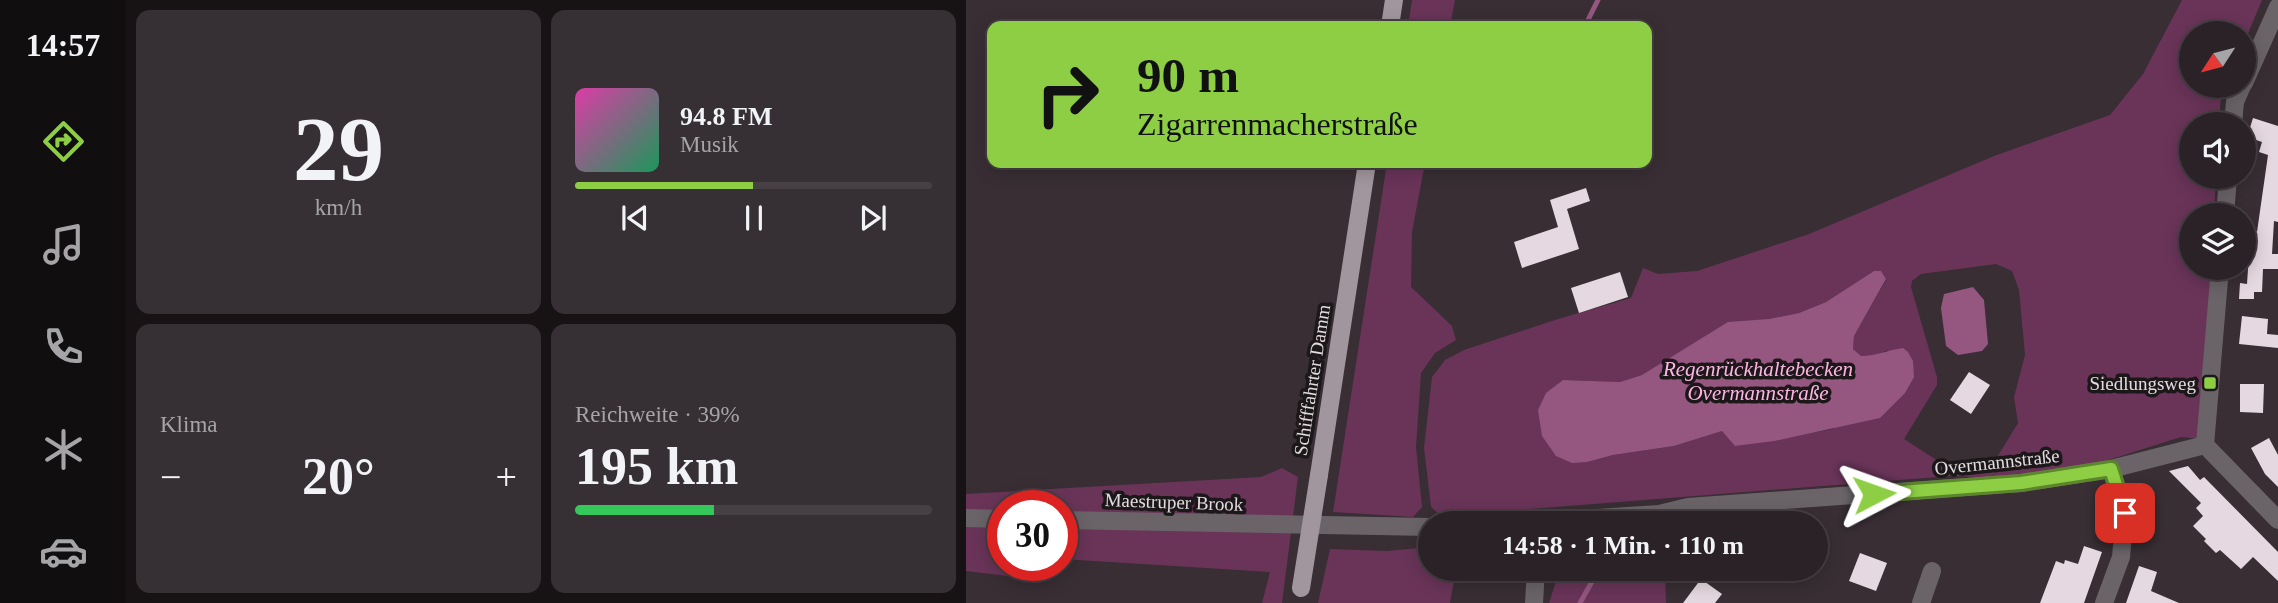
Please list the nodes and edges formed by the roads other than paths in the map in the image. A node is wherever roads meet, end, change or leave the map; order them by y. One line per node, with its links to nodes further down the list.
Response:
1 (1394, 0): 3 (main road)
2 (2278, 7): 4 (street)
3 (1391, 21)
4 (2256, 55)
5 (1366, 168): 17 (main road, Schifffahrter Damm, bridge)
6 (2219, 280): 7 (street)
7 (2205, 444): 8 (street, Overmannstraße); 13 (street)
8 (2111, 469): 9 (street, Overmannstraße); 20 (street)
9 (1674, 511)
10 (966, 518): 11 (street)
11 (987, 519)
12 (1078, 520): 14 (street, Maestruper Brook)
13 (2278, 520)
14 (1418, 527)
15 (1932, 571): 19 (street)
16 (1535, 581): 18 (street)
17 (1300, 595)
18 (1534, 603)
19 (1921, 603)
20 (2105, 603)

